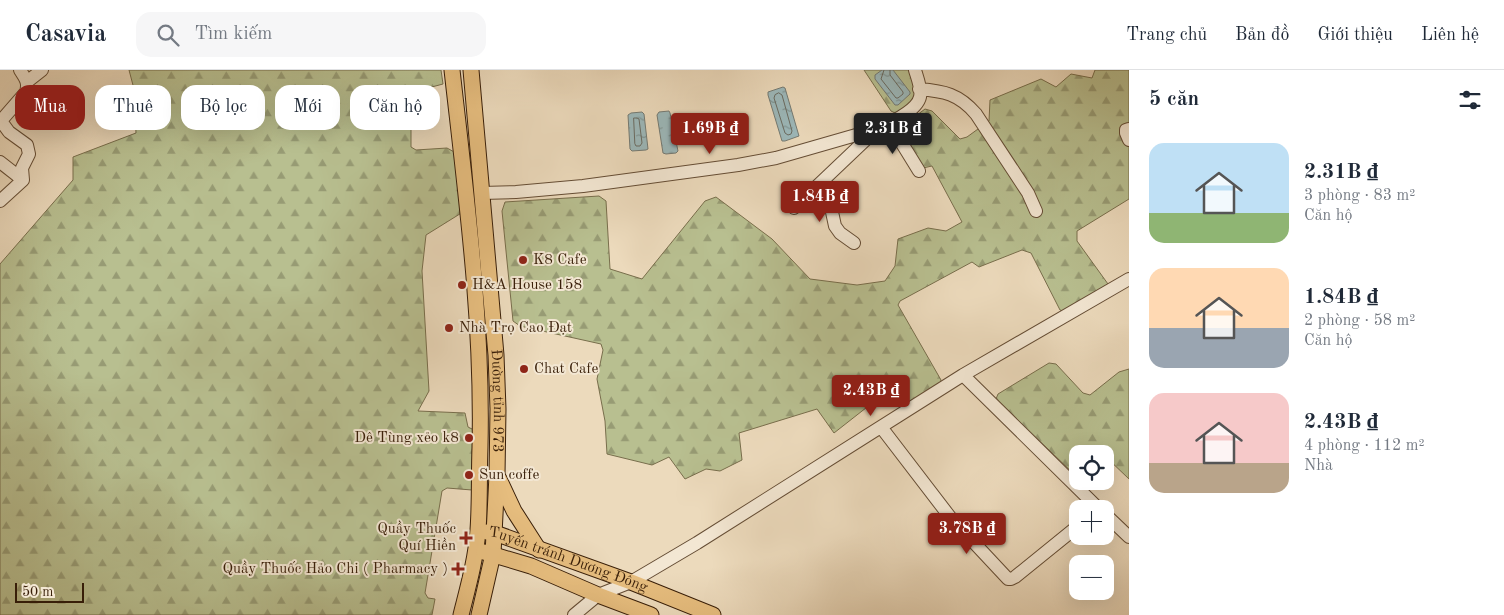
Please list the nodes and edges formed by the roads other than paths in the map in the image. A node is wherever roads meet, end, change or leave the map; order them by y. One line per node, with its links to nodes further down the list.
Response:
1 (20, 70): 6 (street)
2 (42, 70): 6 (street)
3 (452, 70): 29 (main road, Đường tỉnh 973)
4 (471, 70): 17 (main road, Đường tỉnh 973)
5 (915, 70): 7 (street)
6 (28, 81): 8 (street)
7 (920, 90): 9 (street); 20 (street)
8 (0, 121): 16 (street)
9 (890, 124): 10 (street); 14 (street)
10 (877, 129): 15 (street); 17 (street)
11 (1129, 129): 12 (street)
12 (1129, 140)
13 (0, 162): 16 (street)
14 (919, 171)
15 (824, 179): 19 (street); 21 (street)
16 (23, 180): 18 (street)
17 (483, 197): 26 (main road, Đường tỉnh 973)
18 (0, 201)
19 (794, 208)
20 (1036, 211)
21 (854, 243)
22 (1129, 279): 23 (street)
23 (1123, 290): 24 (street)
24 (963, 375): 25 (street); 27 (street)
25 (881, 427): 31 (street); 36 (street)
26 (497, 475): 30 (main road, Đường tỉnh 973); 34 (main road)
27 (1090, 500)
28 (1114, 523): 32 (street)
29 (478, 530): 30 (main road, Tuyến tránh Dương Đông); 33 (main road, Đường tỉnh 973)
30 (495, 533): 34 (main road, Tuyến tránh Dương Đông); 35 (main road, Đường tỉnh 973)
31 (1069, 533)
32 (1129, 537)
33 (476, 550): 35 (main road, Tuyến tránh Dương Đông); 38 (main road, Đường tỉnh 973)
34 (539, 550): 36 (main road, Tuyến tránh Dương Đông)
35 (493, 554): 37 (main road, Tuyến tránh Dương Đông); 39 (main road, Đường tỉnh 973)
36 (631, 582): 37 (street); 42 (main road, Tuyến tránh Dương Đông)
37 (598, 595): 40 (street); 41 (main road, Tuyến tránh Dương Đông)
38 (461, 615)
39 (479, 615)
40 (574, 615)
41 (651, 615)
42 (713, 615)

